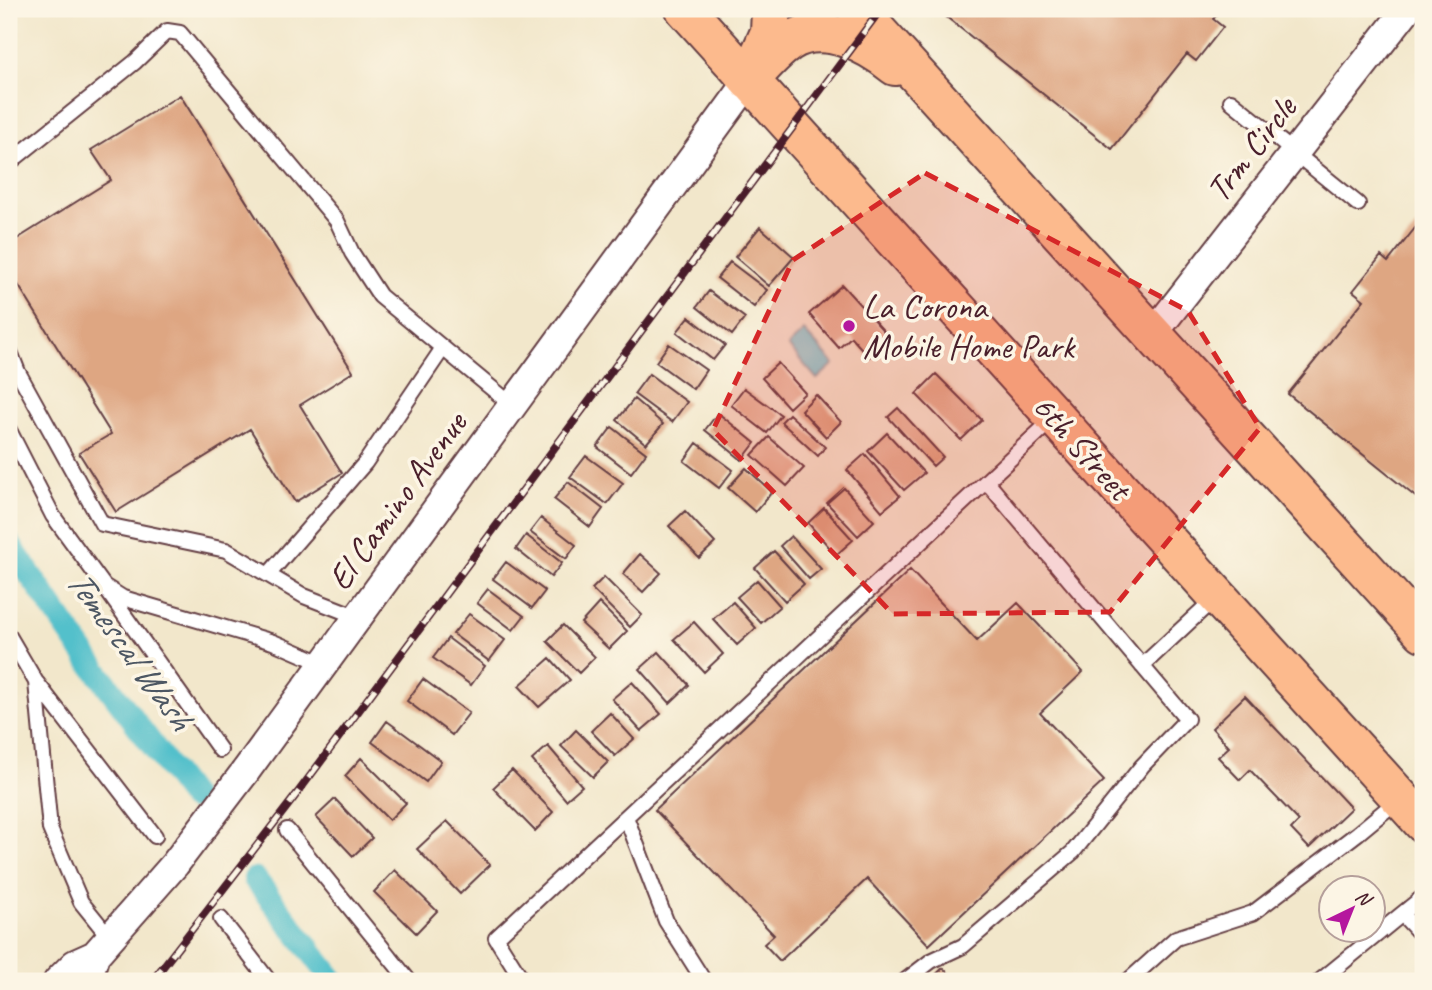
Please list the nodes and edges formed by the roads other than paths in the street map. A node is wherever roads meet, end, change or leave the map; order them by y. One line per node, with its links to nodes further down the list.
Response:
1 (685, 9): 7 (main road, 6th Street)
2 (771, 9): 7 (main road)
3 (857, 9): 9 (main road)
4 (1407, 9): 10 (street, Trm Circle)
5 (1414, 9): 6 (lane)
6 (1423, 16)
7 (748, 81): 9 (main road); 16 (street, El Camino Avenue); 17 (main road, 6th Street)
8 (1231, 101): 10 (lane)
9 (956, 119): 13 (main road)
10 (1296, 152): 12 (lane); 13 (street, Trm Circle)
11 (9, 163): 14 (lane)
12 (1358, 204)
13 (1153, 334): 24 (main road)
14 (443, 348): 16 (lane); 20 (lane)
15 (9, 349): 20 (lane)
16 (512, 405): 23 (street, El Camino Avenue)
17 (1055, 417): 19 (lane); 22 (main road, 6th Street)
18 (9, 430): 21 (lane)
19 (986, 481): 27 (lane); 31 (lane)
20 (268, 575): 23 (lane)
21 (104, 586): 26 (lane); 29 (lane)
22 (1217, 596): 27 (lane); 30 (main road, 6th Street)
23 (358, 617): 26 (street, El Camino Avenue)
24 (1423, 632)
25 (9, 636): 28 (lane)
26 (324, 664): 38 (street, El Camino Avenue, bridge)
27 (1142, 666): 45 (lane)
28 (36, 682): 33 (lane); 38 (lane)
29 (220, 750)
30 (1412, 810): 46 (lane)
31 (626, 817): 43 (lane); 44 (lane)
32 (287, 830): 42 (lane)
33 (155, 836)
34 (1423, 897): 35 (lane)
35 (1402, 914): 37 (lane); 47 (lane)
36 (220, 919): 41 (lane)
37 (1423, 937)
38 (102, 946): 39 (street, El Camino Avenue); 40 (street, El Camino Avenue)
39 (58, 981)
40 (84, 981)
41 (269, 981)
42 (409, 981)
43 (523, 981)
44 (704, 981)
45 (905, 981)
46 (1128, 981)
47 (1321, 981)

